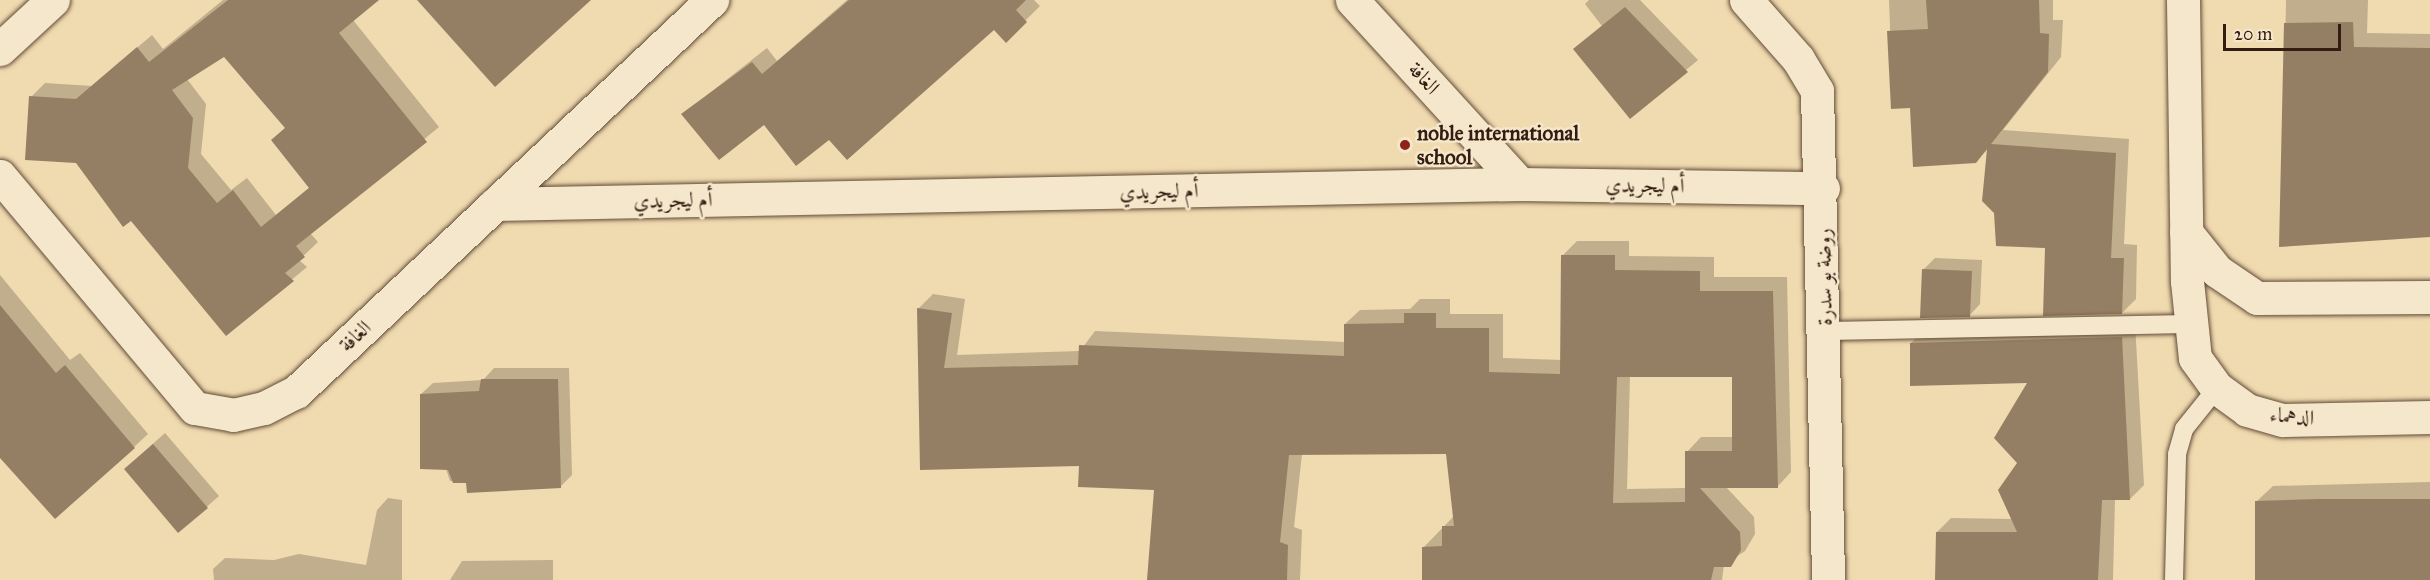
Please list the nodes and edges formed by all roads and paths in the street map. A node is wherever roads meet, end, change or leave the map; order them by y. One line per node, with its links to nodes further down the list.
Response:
1 (53, 0): 6 (street)
2 (712, 0): 10 (street, الغافة)
3 (1352, 0): 8 (street, الغافة)
4 (1746, 0): 9 (street, روضة بو سدرة)
5 (2183, 0): 11 (street, الدهماء)
6 (0, 49)
7 (0, 176): 10 (street, الغافة)
8 (1520, 184): 9 (street, أم ليجريدي); 10 (street, أم ليجريدي)
9 (1823, 188): 14 (street, روضة بو سدرة)
10 (495, 204)
11 (2186, 232): 12 (street); 13 (street, الدهماء)
12 (2430, 297)
13 (2192, 324): 14 (lane); 15 (street, الدهماء)
14 (1825, 331): 17 (street, روضة بو سدرة)
15 (2217, 388): 16 (street, الدهماء); 18 (lane)
16 (2430, 417)
17 (1828, 580)
18 (2174, 580)

